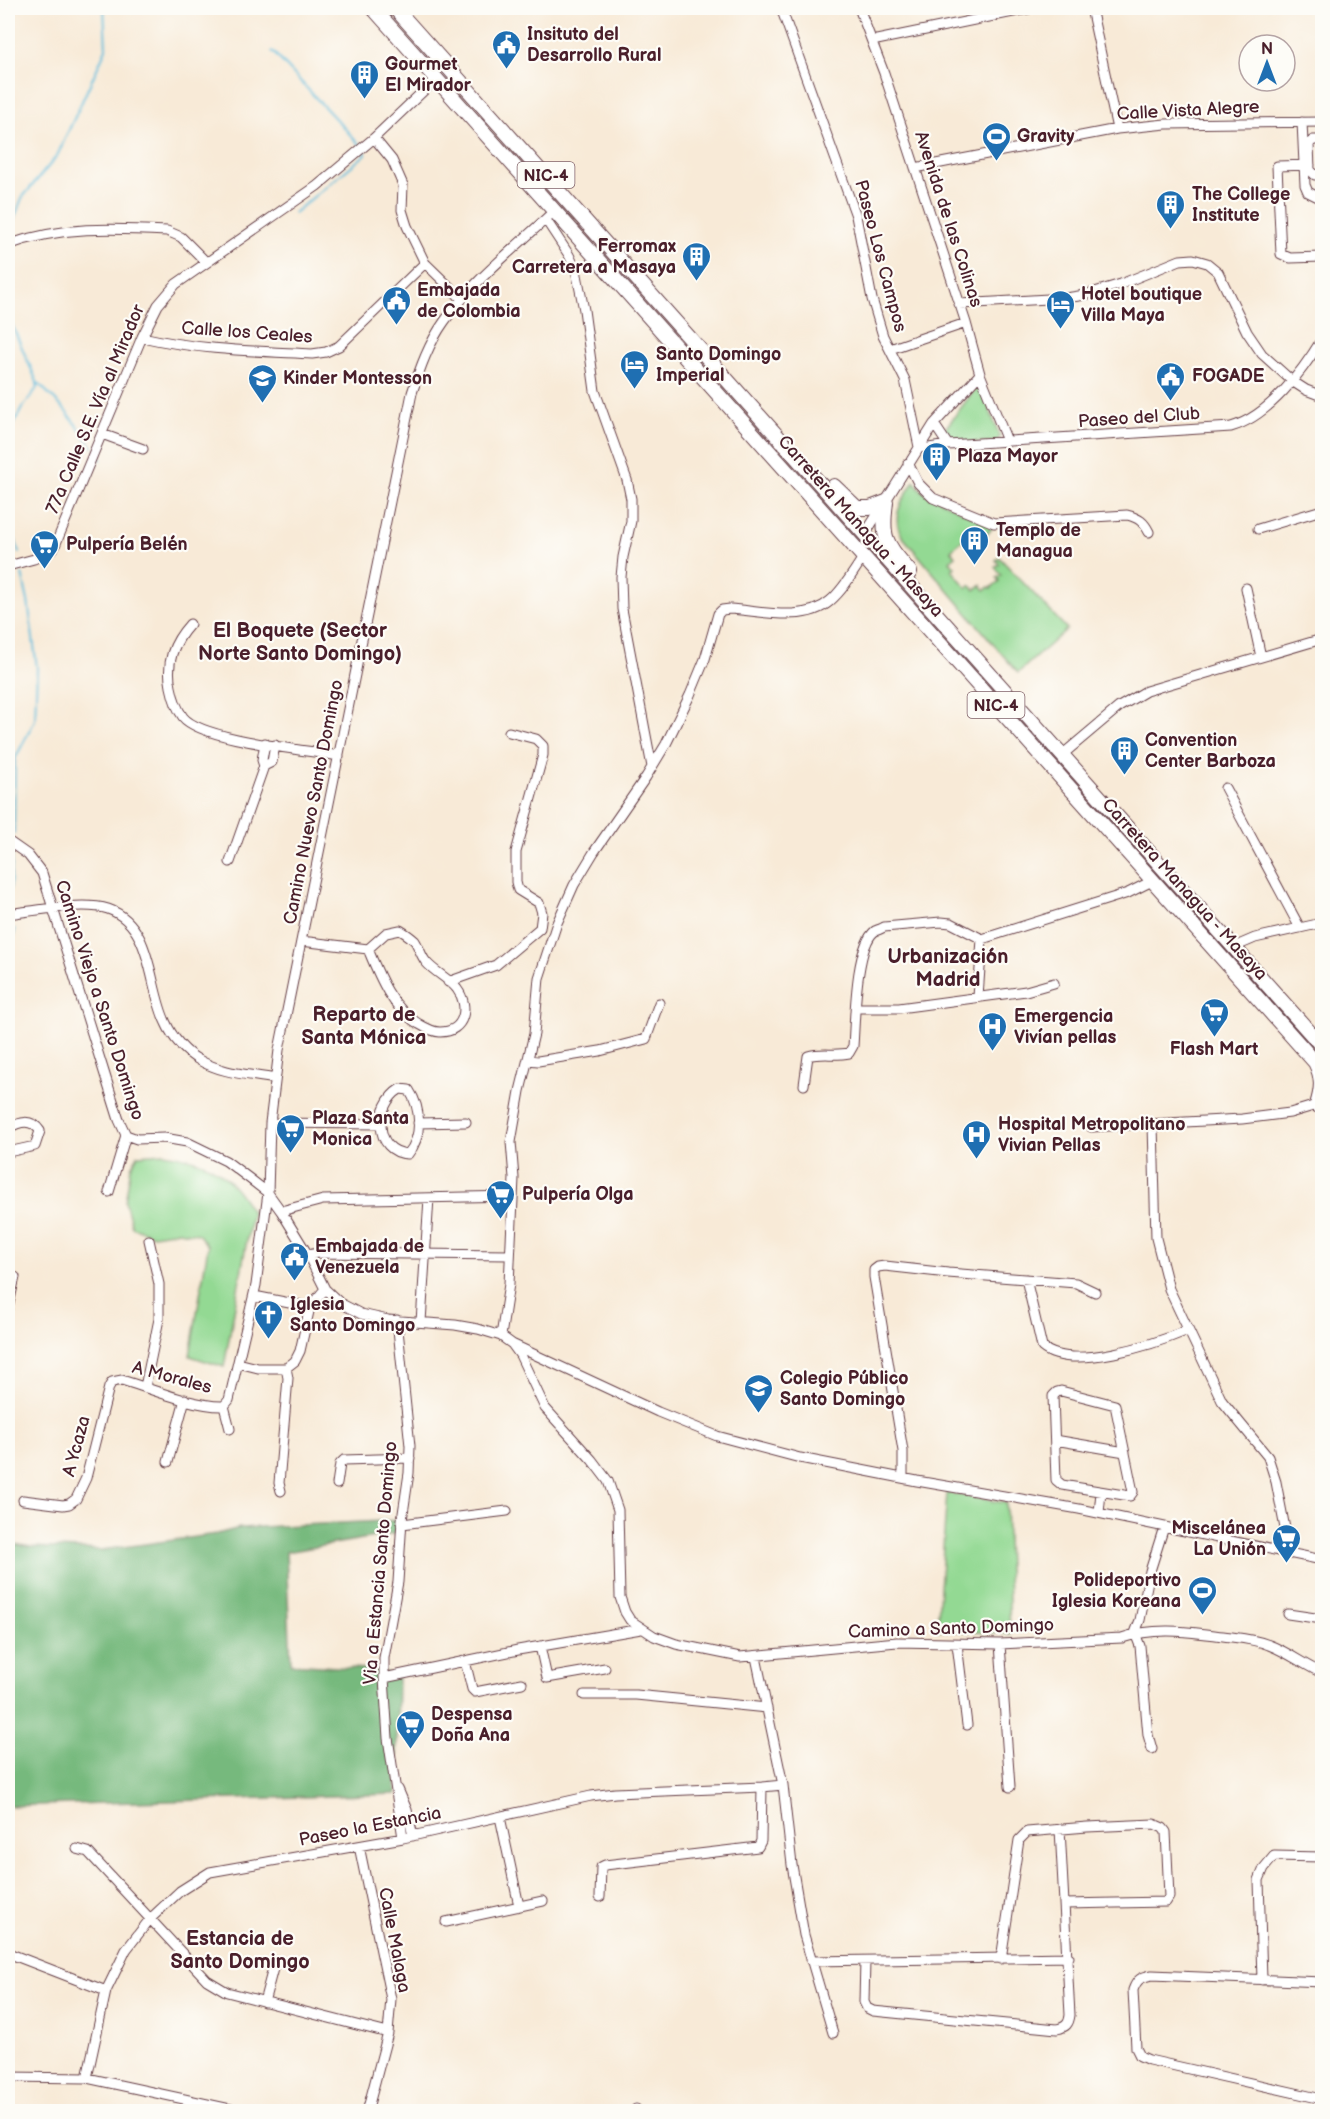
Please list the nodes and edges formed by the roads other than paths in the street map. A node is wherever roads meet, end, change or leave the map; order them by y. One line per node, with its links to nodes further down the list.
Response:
1 (373, 8): 8 (highway, Carretera Managua - Masaya / NIC-4)
2 (781, 8): 29 (street, Paseo Los Campos)
3 (859, 8): 7 (street, Avenida de las Colinas)
4 (1034, 8): 7 (street)
5 (1091, 8): 12 (street)
6 (400, 13): 8 (highway); 9 (highway, Carretera Managua - Masaya / NIC-4)
7 (872, 41): 16 (street, Avenida de las Colinas)
8 (437, 78): 9 (highway); 13 (street, 77a Calle S.E. Vía al Mirador); 19 (highway, Carretera Managua - Masaya / NIC-4)
9 (498, 122): 35 (highway, Carretera Managua - Masaya / NIC-4)
10 (1302, 122): 11 (street, Calle Vista Alegre); 12 (street, Calle Vista Alegre); 15 (street)
11 (1323, 122)
12 (1117, 129): 16 (street, Calle Vista Alegre)
13 (374, 138): 22 (street, 77a Calle S.E. Vía al Mirador); 23 (street)
14 (1323, 140): 15 (street)
15 (1307, 165): 17 (street); 18 (street); 21 (street)
16 (915, 168): 25 (street, Avenida de las Colinas)
17 (1323, 174)
18 (1323, 199)
19 (550, 215): 24 (street, Camino Nuevo Santo Domingo); 40 (highway, Carretera Managua - Masaya / NIC-4); 59 (street)
20 (8, 245): 22 (street)
21 (1323, 257)
22 (206, 262): 27 (street, 77a Calle S.E. Vía al Mirador)
23 (425, 263): 24 (street); 27 (street, Calle los Ceales)
24 (462, 299): 58 (street, Camino Nuevo Santo Domingo)
25 (959, 304): 26 (street, Avenida de las Colinas); 31 (street)
26 (966, 323): 29 (street); 30 (street, Avenida de las Colinas)
27 (142, 338): 34 (street, 77a Calle S.E. Vía al Mirador)
28 (1323, 339): 31 (street, Paseo del Club)
29 (890, 349): 38 (street, Paseo Los Campos)
30 (980, 374): 33 (street); 36 (street, Avenida de las Colinas)
31 (1292, 381): 32 (street); 36 (street, Paseo del Club)
32 (1323, 396)
33 (934, 424): 37 (street); 38 (street)
34 (102, 434): 39 (street); 48 (street, 77a Calle S.E. Vía al Mirador)
35 (778, 434): 42 (highway); 46 (highway, Carretera Managua - Masaya / NIC-4)
36 (1006, 441): 37 (street, Paseo del Club)
37 (948, 445): 38 (street, Paseo del Club)
38 (919, 447): 41 (street)
39 (142, 449)
40 (774, 456): 46 (highway); 47 (highway, Carretera Managua - Masaya / NIC-4)
41 (908, 463): 42 (street); 45 (street)
42 (886, 502): 46 (street); 50 (highway)
43 (1323, 510): 44 (street)
44 (1258, 529)
45 (1149, 532)
46 (865, 534): 50 (highway, Carretera Managua - Masaya / NIC-4); 51 (highway)
47 (864, 556): 51 (highway, Carretera Managua - Masaya / NIC-4); 59 (street)
48 (8, 566)
49 (1246, 588): 54 (street)
50 (934, 612): 57 (highway, Carretera Managua - Masaya / NIC-4)
51 (916, 614): 63 (highway, Carretera Managua - Masaya / NIC-4)
52 (190, 624): 56 (street)
53 (1323, 639): 54 (street)
54 (1261, 657): 57 (street)
55 (509, 732): 72 (street)
56 (270, 744): 58 (street); 62 (street)
57 (1062, 755): 70 (highway, Carretera Managua - Masaya / NIC-4)
58 (339, 756): 69 (street, Camino Nuevo Santo Domingo)
59 (652, 767): 78 (street)
60 (1225, 788): 67 (street)
61 (8, 841): 64 (street, Camino Viejo a Santo Domingo)
62 (230, 862)
63 (1152, 881): 68 (street); 79 (highway, Carretera Managua - Masaya / NIC-4)
64 (53, 909): 65 (street); 80 (street); 90 (street, Camino Viejo a Santo Domingo)
65 (8, 914)
66 (1323, 923): 67 (street)
67 (1300, 928): 70 (street)
68 (982, 939): 74 (street); 76 (street)
69 (301, 941): 71 (street); 80 (street, Camino Nuevo Santo Domingo)
70 (1234, 947): 77 (highway, Carretera Managua - Masaya / NIC-4)
71 (368, 949): 72 (street); 72 (street)
72 (448, 982)
73 (1053, 983): 74 (street)
74 (978, 996): 76 (street)
75 (659, 1003): 78 (street)
76 (856, 1008): 81 (street)
77 (1321, 1045)
78 (528, 1060): 94 (street)
79 (1318, 1065): 82 (highway)
80 (274, 1079): 84 (street, Camino Nuevo Santo Domingo)
81 (804, 1085)
82 (1320, 1104): 87 (street)
83 (466, 1122): 85 (street)
84 (270, 1123): 86 (street); 93 (street, Camino Nuevo Santo Domingo)
85 (418, 1123): 86 (street); 86 (street)
86 (380, 1124)
87 (1153, 1124): 88 (street); 110 (street)
88 (1091, 1127)
89 (8, 1128): 91 (street)
90 (126, 1135): 92 (street); 93 (street, Camino Viejo a Santo Domingo)
91 (8, 1152)
92 (110, 1192)
93 (268, 1193): 96 (street); 105 (street, Camino Nuevo Santo Domingo)
94 (513, 1196): 95 (street); 100 (street)
95 (429, 1198): 96 (street); 99 (street)
96 (281, 1211): 98 (street)
97 (149, 1240): 116 (street)
98 (308, 1255): 99 (street); 103 (street)
99 (426, 1255): 100 (street); 109 (street)
100 (510, 1255): 111 (street)
101 (15, 1277): 107 (street)
102 (1026, 1280): 104 (street); 110 (street); 124 (street)
103 (325, 1289): 106 (street); 108 (street)
104 (1095, 1292)
105 (254, 1296): 106 (street); 113 (street, Camino Nuevo Santo Domingo)
106 (310, 1307): 114 (street)
107 (8, 1308)
108 (397, 1320): 109 (street, Camino a Santo Domingo); 122 (street, Via a Estancia Santo Domingo)
109 (421, 1322): 111 (street, Camino a Santo Domingo)
110 (1188, 1330): 133 (street)
111 (501, 1336): 112 (street, Camino a Santo Domingo)
112 (512, 1344): 124 (street); 137 (street, Camino a Santo Domingo)
113 (238, 1363): 114 (street); 118 (street, Camino Nuevo Santo Domingo)
114 (286, 1368): 126 (street)
115 (112, 1382): 116 (street, A Morales); 128 (street, A Ycaza)
116 (145, 1387): 117 (street, A Morales)
117 (184, 1399): 118 (street, A Morales); 123 (street)
118 (224, 1406): 119 (street)
119 (230, 1429)
120 (1055, 1440): 121 (street); 121 (street); 127 (street)
121 (1125, 1452): 127 (street)
122 (410, 1458): 125 (street); 131 (street, Via a Estancia Santo Domingo)
123 (168, 1462)
124 (903, 1478): 130 (street)
125 (337, 1484)
126 (281, 1491)
127 (1101, 1492): 130 (street)
128 (23, 1500)
129 (507, 1511): 131 (street)
130 (1100, 1513): 132 (street)
131 (402, 1524): 146 (street, Via a Estancia Santo Domingo)
132 (1164, 1527): 133 (street); 138 (street)
133 (1290, 1554): 134 (street)
134 (1323, 1560)
135 (1288, 1614): 136 (street)
136 (1323, 1620)
137 (641, 1629): 141 (street); 142 (street, Camino a Santo Domingo)
138 (1135, 1633): 140 (street, Camino a Santo Domingo); 145 (street, Camino a Santo Domingo); 151 (street)
139 (957, 1644): 140 (street, Camino a Santo Domingo); 142 (street, Camino a Santo Domingo); 150 (street)
140 (1000, 1644): 154 (street)
141 (540, 1647): 143 (street); 144 (street)
142 (756, 1657): 149 (street)
143 (465, 1661): 146 (street); 147 (street)
144 (605, 1668)
145 (1323, 1673)
146 (384, 1678): 157 (street, Via a Estancia Santo Domingo)
147 (522, 1683)
148 (584, 1695): 149 (street)
149 (767, 1708): 152 (street)
150 (968, 1725)
151 (1152, 1749)
152 (783, 1785): 153 (street, Paseo la Estancia); 171 (street)
153 (762, 1787): 155 (street, Paseo la Estancia); 161 (street)
154 (1010, 1787)
155 (500, 1817): 157 (street, Paseo la Estancia); 164 (street)
156 (1060, 1829): 163 (street); 163 (street); 169 (street)
157 (408, 1837): 158 (street, Paseo la Estancia)
158 (359, 1846): 165 (street, Paseo la Estancia); 177 (street, Calle Malaga)
159 (77, 1849): 165 (street)
160 (1323, 1857): 173 (street)
161 (600, 1897)
162 (543, 1901): 164 (street)
163 (1065, 1904): 168 (street)
164 (519, 1906): 166 (street)
165 (150, 1919): 175 (street, Paseo la Estancia); 176 (street)
166 (446, 1922)
167 (8, 1953): 175 (street)
168 (1069, 1957): 169 (street); 172 (street)
169 (1001, 1959): 172 (street)
170 (275, 1961): 176 (street)
171 (811, 1961): 172 (street); 178 (street)
172 (865, 1961)
173 (1262, 1980): 174 (street); 181 (street)
174 (1323, 1982)
175 (106, 1991): 180 (street, Paseo la Estancia)
176 (264, 2001): 177 (street)
177 (388, 2032): 184 (street, Calle Malaga)
178 (834, 2033)
179 (8, 2077): 180 (street)
180 (87, 2078): 182 (street)
181 (1323, 2100)
182 (211, 2107): 183 (street)
183 (244, 2112)
184 (367, 2112)

